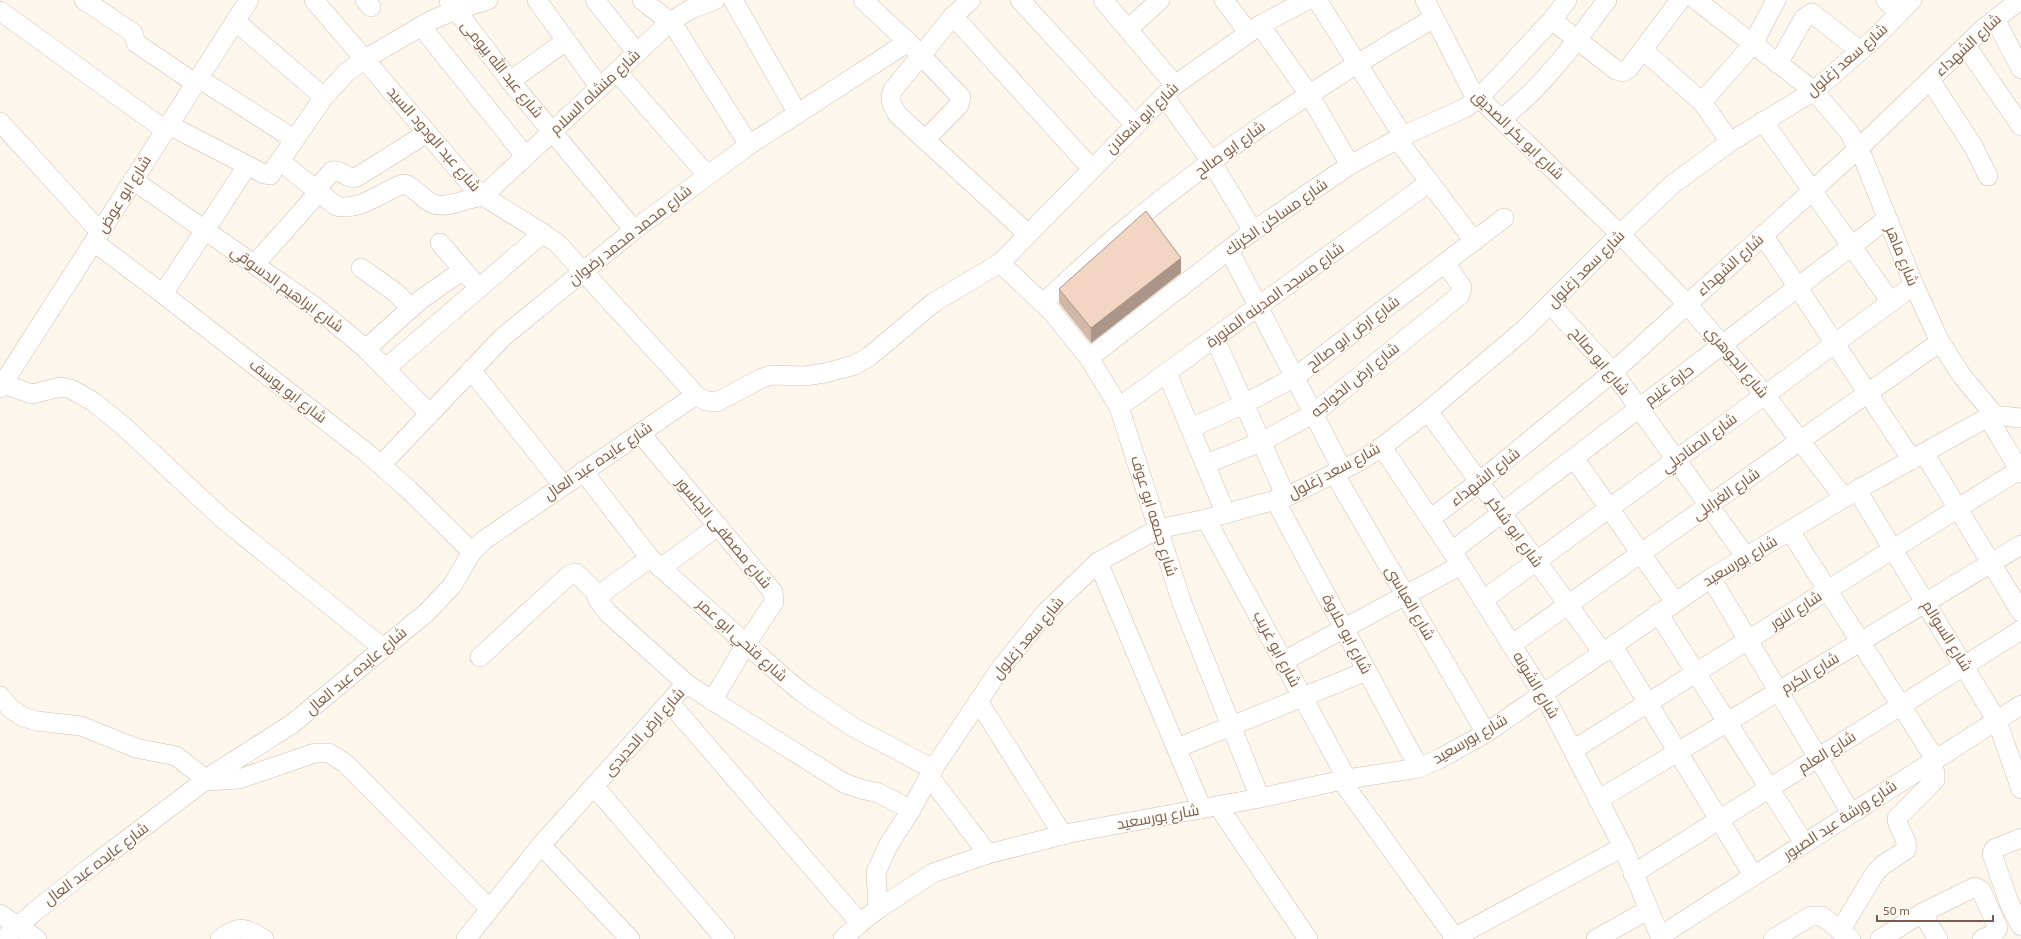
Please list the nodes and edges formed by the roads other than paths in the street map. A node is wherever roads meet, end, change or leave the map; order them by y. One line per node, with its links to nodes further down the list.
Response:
1 (84, 0): 53 (street)
2 (249, 0): 33 (street, شارع ابو عوض)
3 (314, 0): 47 (street, شارع عبد الودود السيد)
4 (488, 0): 26 (street)
5 (537, 0): 38 (street)
6 (595, 0): 45 (street)
7 (642, 0): 34 (street)
8 (715, 0): 34 (street, شارع منشاه السلام)
9 (733, 0): 62 (street)
10 (863, 0): 40 (street)
11 (971, 0): 29 (street)
12 (1020, 0): 66 (street)
13 (1103, 0): 37 (street)
14 (1160, 0): 37 (street)
15 (1224, 0): 36 (street)
16 (1306, 0): 36 (street, شارع ابو شعلان)
17 (1317, 0): 48 (street)
18 (1426, 0): 30 (street, شارع ابو بكر الصديق)
19 (1567, 0): 32 (street, شارع مساكن الكرنك)
20 (1607, 0): 39 (street)
21 (1680, 0): 43 (street)
22 (1696, 0): 41 (street, شارع ماهر)
23 (1776, 0): 41 (street)
24 (1886, 0): 27 (street)
25 (2020, 0): 31 (street, شارع الشهداء)
26 (451, 5): 35 (street); 54 (street, شارع عبد الله بيومى)
27 (1906, 7): 44 (street, شارع سعد زغلول)
28 (0, 11): 68 (street)
29 (953, 16): 46 (street); 82 (street)
30 (1434, 18): 48 (street, شارع ابو صالح); 60 (street, شارع ابو بكر الصديق)
31 (1995, 19): 42 (street, شارع الشهداء); 50 (street)
32 (1552, 20): 39 (street); 60 (street, شارع مساكن الكرنك)
33 (235, 21): 53 (street, شارع ابو عوض); 59 (street)
34 (670, 22): 45 (street, شارع منشاه السلام); 75 (street)
35 (421, 26): 47 (street); 77 (street)
36 (1254, 28): 56 (street, شارع ابو شعلان); 58 (street)
37 (1128, 29): 56 (street)
38 (566, 40): 54 (street); 55 (street)
39 (1578, 40): 43 (street); 63 (street)
40 (908, 42): 46 (street); 62 (street, شارع محمد محمد رضوان)
41 (1753, 44): 49 (street, شارع ماهر); 61 (street)
42 (1966, 46): 52 (street, شارع الشهداء); 67 (street)
43 (1643, 50): 61 (street)
44 (1860, 51): 49 (street); 57 (street, شارع سعد زغلول)
45 (637, 53): 51 (street, شارع منشاه السلام)
46 (922, 56): 73 (street); 73 (street)
47 (365, 59): 59 (street); 70 (street, شارع عبد الودود السيد)
48 (1356, 63): 58 (street, شارع ابو صالح); 71 (street)
49 (1778, 64): 57 (street, شارع ماهر)
50 (2021, 69)
51 (617, 72): 55 (street, شارع منشاه السلام); 83 (street)
52 (1930, 80): 76 (street, شارع الشهداء); 84 (street)
53 (197, 81): 68 (street, شارع ابو عوض); 72 (street)
54 (510, 81): 69 (street, شارع عبد الله بيومى)
55 (600, 88): 69 (street, شارع منشاه السلام)
56 (1169, 91): 66 (street, شارع ابو شعلان); 78 (street)
57 (1814, 91): 64 (street, شارع سعد زغلول); 76 (street, شارع ماهر)
58 (1309, 94): 78 (street, شارع ابو صالح); 79 (street)
59 (324, 97): 72 (street)
60 (1479, 98): 63 (street, شارع ابو بكر الصديق); 71 (street, شارع مساكن الكرنك)
61 (1702, 102): 74 (street)
62 (798, 114): 75 (street, شارع محمد محمد رضوان)
63 (1501, 119): 97 (street, شارع ابو بكر الصديق)
64 (1763, 121): 74 (street, شارع سعد زغلول); 87 (street)
65 (0, 122): 99 (street, شارع ابو يوسف)
66 (1134, 124): 82 (street, شارع ابو شعلان)
67 (2021, 126)
68 (167, 127): 80 (street); 85 (street, شارع ابو عوض)
69 (553, 132): 77 (street, شارع منشاه السلام); 93 (street, شارع عبد الله بيومى)
70 (427, 133): 88 (street); 89 (street, شارع عبد الودود السيد)
71 (1400, 138): 79 (street, شارع مساكن الكرنك); 86 (street)
72 (294, 139): 81 (street)
73 (925, 140): 96 (street)
74 (1730, 142): 97 (street, شارع سعد زغلول)
75 (749, 145): 83 (street, شارع محمد محمد رضوان)
76 (1859, 148): 87 (street, شارع الشهداء); 91 (street, شارع ماهر)
77 (526, 157): 89 (street, شارع منشاه السلام)
78 (1211, 161): 94 (street); 115 (street, شارع ابو صالح)
79 (1350, 165): 94 (street, شارع مساكن الكرنك)
80 (247, 166): 81 (street); 92 (street)
81 (277, 166): 88 (street)
82 (1092, 169): 96 (street, شارع ابو شعلان)
83 (707, 175): 93 (street, شارع محمد محمد رضوان)
84 (1988, 176)
85 (134, 180): 92 (street, شارع ابراهيم الدسوقي); 99 (street, شارع ابو عوض)
86 (1430, 182): 100 (street); 118 (street, شارع مسجد المدينه المنورة)
87 (1812, 190): 98 (street, شارع الشهداء); 102 (street)
88 (317, 191): 89 (street); 106 (street)
89 (483, 196): 95 (street, شارع عبد الودود السيد)
90 (1504, 218): 100 (street, شارع ارض ابو صالح)
91 (1887, 219): 102 (street, حارة غنيم); 110 (street, شارع ماهر)
92 (205, 230): 106 (street, شارع ابراهيم الدسوقي); 113 (street)
93 (634, 230): 109 (street, شارع محمد محمد رضوان)
94 (1253, 231): 103 (street, شارع مساكن الكرنك)
95 (543, 233): 109 (street, شارع عبد الودود السيد); 111 (street)
96 (1028, 234): 104 (street, شارع ابو شعلان)
97 (1620, 234): 116 (street, شارع سعد زغلول); 117 (street, شارع الجوهري)
98 (1763, 235): 112 (street); 117 (street, شارع الشهداء)
99 (97, 237): 113 (street, شارع ابو يوسف); 131 (street, شارع ابو عوض)
100 (1474, 241): 105 (street, شارع ارض ابو صالح)
101 (440, 243): 108 (street)
102 (1852, 246): 112 (street, حارة غنيم); 114 (street)
103 (1229, 250): 118 (street, شارع العباسى); 125 (street, شارع مساكن الكرنك)
104 (1000, 263): 115 (street, شارع جمعه ابو عوف); 133 (street, شارع ابو شعلان)
105 (1445, 263): 130 (street, شارع ارض ابو صالح); 140 (street, شارع ارض الخواجه)
106 (255, 264): 124 (street, شارع ابراهيم الدسوقي)
107 (361, 268): 119 (street)
108 (463, 270): 111 (street); 119 (street)
109 (583, 272): 127 (street, شارع محمد محمد رضوان); 133 (street, شارع عبد الودود السيد)
110 (1914, 285): 114 (street, شارع الصناديلي); 121 (street, شارع ماهر)
111 (478, 288): 126 (street)
112 (1797, 288): 122 (street, حارة غنيم); 123 (street)
113 (163, 294): 152 (street, شارع ابو يوسف)
114 (1891, 302): 123 (street, شارع الصناديلي)
115 (1043, 303): 125 (street, شارع جمعه ابو عوف)
116 (1550, 304): 128 (street, شارع ابو صالح); 138 (street, شارع سعد زغلول)
117 (1687, 304): 122 (street, شارع الجوهري); 128 (street, شارع الشهداء)
118 (1259, 307): 120 (street, شارع مسجد المدينه المنورة); 130 (street, شارع العباسى)
119 (411, 308): 124 (street)
120 (1215, 339): 129 (street, شارع مسجد المدينه المنورة); 135 (street)
121 (1940, 342): 132 (street, شارع الغرابلى); 141 (street, شارع ماهر)
122 (1723, 344): 134 (street, شارع الجوهري); 137 (street, حارة غنيم)
123 (1834, 344): 132 (street); 134 (street, شارع الصناديلي)
124 (366, 349): 126 (street, شارع ابراهيم الدسوقي)
125 (1089, 358): 136 (street, شارع جمعه ابو عوف)
126 (386, 368): 139 (street, شارع ابراهيم الدسوقي)
127 (471, 370): 139 (street, شارع محمد محمد رضوان); 157 (street)
128 (1613, 372): 137 (street, شارع ابو صالح); 156 (street, شارع الشهداء)
129 (1167, 373): 136 (street, شارع مسجد المدينه المنورة); 143 (street)
130 (1295, 377): 135 (street, شارع ارض ابو صالح); 140 (street, شارع العباسى)
131 (1, 386): 196 (street)
132 (1868, 393): 145 (street, شارع الغرابلى); 148 (street)
133 (696, 395): 144 (street, شارع عايده عبد العال)
134 (1765, 395): 145 (street, شارع الجوهري); 150 (street, شارع الصناديلي)
135 (1244, 404): 143 (street, شارع ارض ابو صالح); 146 (street)
136 (1119, 407): 168 (street, شارع جمعه ابو عوف)
137 (1639, 408): 149 (street, حارة غنيم); 150 (street, شارع ابو صالح)
138 (1428, 411): 147 (street, شارع سعد زغلول); 156 (street, شارع ابو شاكر)
139 (429, 413): 152 (street, شارع محمد محمد رضوان)
140 (1313, 414): 146 (street, شارع ارض الخواجه); 154 (street, شارع العباسى)
141 (1993, 418): 142 (street, شارع بورسعيد); 148 (street, شارع بورسعيد); 155 (street, شارع ماهر)
142 (2021, 418)
143 (1191, 428): 151 (street)
144 (640, 433): 153 (street, شارع عايده عبد العال); 167 (street, شارع مصطفى الجاسور)
145 (1800, 441): 158 (street, شارع الجوهري); 160 (street, شارع الغرابلى)
146 (1261, 442): 151 (street, شارع ارض الخواجه); 159 (street)
147 (1382, 447): 154 (street, شارع سعد زغلول); 166 (street, شارع الشونه)
148 (1918, 456): 158 (street, شارع بورسعيد); 162 (street)
149 (1574, 458): 161 (street); 163 (street, حارة غنيم)
150 (1675, 459): 160 (street, شارع ابو صالح); 161 (street, شارع الصناديلي)
151 (1206, 464): 164 (street)
152 (381, 465): 172 (street, شارع ابو يوسف)
153 (583, 471): 157 (street, شارع عايده عبد العال); 178 (street, شارع فتحي ابو عمر)
154 (1338, 471): 159 (street, شارع سعد زغلول); 183 (street, شارع العباسى)
155 (2020, 472): 162 (street, شارع النور)
156 (1480, 482): 163 (street, شارع ابو شاكر); 166 (street, شارع الشهداء)
157 (563, 485): 172 (street, شارع عايده عبد العال)
158 (1850, 494): 169 (street, شارع بورسعيد); 171 (street, شارع السوالم)
159 (1281, 499): 164 (street, شارع سعد زغلول); 190 (street, شارع ابو حلاوة)
160 (1709, 506): 173 (street, شارع الغرابلى); 174 (street, شارع ابو صالح)
161 (1608, 508): 173 (street); 176 (street, شارع الصناديلي)
162 (1958, 508): 171 (street, شارع النور); 179 (street)
163 (1502, 513): 175 (street, حارة غنيم); 176 (street, شارع ابو شاكر)
164 (1226, 514): 165 (street, شارع سعد زغلول)
165 (1206, 519): 168 (street, شارع سعد زغلول); 199 (street, شارع ابو غريب)
166 (1430, 519): 175 (street, شارع الشونه)
167 (718, 526): 178 (street); 194 (street, شارع مصطفى الجاسور)
168 (1158, 529): 177 (street, شارع سعد زغلول); 216 (street, شارع جمعه ابو عوف)
169 (1790, 531): 174 (street, شارع بورسعيد); 181 (street)
170 (2021, 546): 179 (street, شارع الكرم)
171 (1893, 549): 181 (street, شارع النور); 186 (street, شارع السوالم)
172 (472, 552): 196 (street, شارع عايده عبد العال)
173 (1641, 554): 185 (street); 187 (street, شارع الغرابلى)
174 (1746, 557): 180 (street, شارع بورسعيد)
175 (1456, 558): 183 (street, حارة غنيم); 184 (street, شارع الشونه)
176 (1536, 560): 184 (street, شارع الصناديلي); 187 (street, شارع ابو شاكر)
177 (1098, 562): 209 (street, شارع سعد زغلول); 218 (street)
178 (656, 563): 182 (street); 194 (street, شارع فتحي ابو عمر)
179 (1991, 563): 186 (street, شارع الكرم); 188 (street)
180 (1711, 578): 185 (street, شارع بورسعيد); 192 (street)
181 (1828, 590): 192 (street, شارع النور); 193 (street)
182 (596, 593): 198 (street); 203 (street)
183 (1405, 595): 190 (street, حارة غنيم); 217 (street, شارع العباسى)
184 (1483, 600): 195 (street, شارع الشونه)
185 (1675, 602): 189 (street, شارع بورسعيد)
186 (1926, 603): 193 (street, شارع الكرم); 200 (street, شارع السوالم)
187 (1568, 605): 195 (street, شارع الغرابلى); 197 (street, شارع ابو شاكر)
188 (2021, 612)
189 (1658, 613): 197 (street, شارع بورسعيد); 202 (street)
190 (1344, 628): 199 (street, حارة غنيم); 201 (street, شارع ابو حلاوة)
191 (2021, 630): 200 (street, شارع العلم)
192 (1748, 640): 202 (street, شارع النور); 204 (street)
193 (1861, 642): 204 (street, شارع الكرم); 213 (street)
194 (746, 644): 208 (street, شارع مصطفى الجاسور); 224 (street, شارع فتحي ابو عمر)
195 (1511, 645): 205 (street, شارع الشونه)
196 (383, 648): 226 (street, شارع عايده عبد العال)
197 (1608, 649): 205 (street, شارع بورسعيد); 211 (street, شارع ابو شاكر)
198 (480, 657)
199 (1284, 662): 207 (street, شارع ابو غريب)
200 (1965, 666): 213 (street, شارع العلم); 214 (street, شارع السوالم)
201 (1367, 671): 207 (street); 223 (street, شارع ابو حلاوة)
202 (1696, 673): 211 (street, شارع النور); 215 (street)
203 (688, 685): 208 (street, شارع ارض الحديدى); 210 (street, شارع ارض الحديدى)
204 (1779, 691): 215 (street, شارع الكرم); 221 (street)
205 (1543, 694): 217 (street, شارع بورسعيد); 219 (street, شارع الشونه)
206 (0, 696): 226 (street)
207 (1303, 697): 216 (street); 225 (street, شارع ابو غريب)
208 (712, 700): 233 (street, شارع ارض الحديدى)
209 (978, 701): 224 (street, شارع سعد زغلول); 236 (street)
210 (670, 703): 227 (street, شارع ارض الحديدى); 249 (street)
211 (1648, 703): 219 (street, شارع النور); 220 (street, شارع ابو شاكر)
212 (2021, 705): 214 (street, شارع ورشة عبد الصبور)
213 (1901, 706): 221 (street, شارع العلم); 222 (street)
214 (1998, 720): 222 (street, شارع ورشة عبد الصبور); 229 (street, شارع السوالم)
215 (1727, 722): 220 (street, شارع الكرم); 228 (street)
216 (1232, 726): 218 (street); 230 (street, شارع جمعه ابو عوف)
217 (1486, 733): 223 (street, شارع بورسعيد)
218 (1177, 748): 232 (street)
219 (1573, 750): 231 (street, شارع الشونه)
220 (1678, 752): 231 (street, شارع الكرم); 235 (street, شارع ابو شاكر)
221 (1818, 758): 228 (street, شارع العلم); 234 (street)
222 (1933, 760): 234 (street, شارع ورشة عبد الصبور); 252 (street)
223 (1419, 768): 225 (street, شارع بورسعيد)
224 (931, 772): 233 (street, شارع سعد زغلول); 241 (street)
225 (1344, 780): 230 (street, شارع بورسعيد); 253 (street, شارع ابو غريب)
226 (208, 781): 244 (street); 251 (street, شارع عايده عبد العال)
227 (594, 786): 239 (street, شارع ارض الحديدى); 260 (street)
228 (1769, 788): 235 (street, شارع العلم); 238 (street)
229 (2021, 790)
230 (1260, 798): 232 (street, شارع بورسعيد)
231 (1598, 800): 240 (street, شارع الشونه)
232 (1210, 808): 236 (street, شارع بورسعيد); 262 (street)
233 (911, 810): 245 (street, شارع سعد زغلول)
234 (1851, 813): 238 (street, شارع ورشة عبد الصبور)
235 (1720, 820): 242 (street, شارع العلم); 243 (street, شارع ابو شاكر)
236 (1063, 835): 241 (street, شارع بورسعيد)
237 (2021, 838): 250 (street)
238 (1804, 843): 243 (street, شارع ورشة عبد الصبور)
239 (541, 845): 244 (street, شارع ارض الحديدى); 259 (street)
240 (1623, 847): 242 (street, شارع الشونه); 253 (street)
241 (988, 854): 245 (street, شارع بورسعيد)
242 (1633, 874): 246 (street, شارع الشونه)
243 (1754, 875): 254 (street, شارع ورشة عبد الصبور)
244 (490, 909): 258 (street, شارع ارض الحديدى)
245 (878, 909): 249 (street, شارع بورسعيد)
246 (1648, 910): 254 (street, شارع الشونه); 263 (street)
247 (1922, 913): 265 (street); 266 (street); 267 (street)
248 (0, 914): 251 (street)
249 (860, 922): 261 (street, شارع بورسعيد)
250 (2021, 926)
251 (11, 933): 255 (street)
252 (1846, 935): 264 (street)
253 (1454, 938)
254 (1660, 938)
255 (38, 939)
256 (220, 939): 257 (street)
257 (264, 939)
258 (466, 939)
259 (630, 939)
260 (725, 939)
261 (843, 939)
262 (1308, 939)
263 (1596, 939)
264 (1773, 939)
265 (1880, 939)
266 (1938, 939)
267 (1982, 939)

